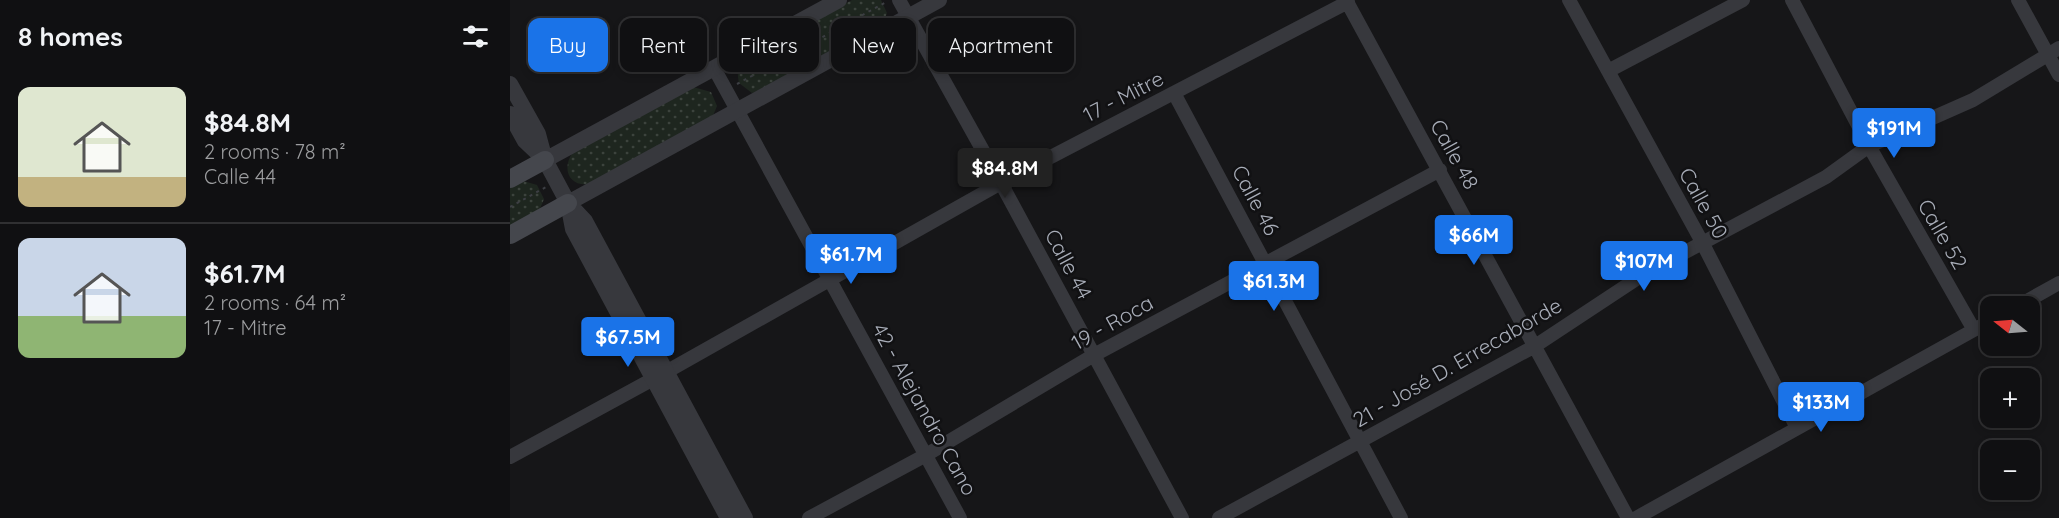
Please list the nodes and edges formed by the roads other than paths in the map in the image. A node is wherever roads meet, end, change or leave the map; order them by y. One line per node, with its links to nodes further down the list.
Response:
1 (839, 0): 11 (street)
2 (899, 0): 9 (street, Calle 44)
3 (939, 0): 9 (street)
4 (1569, 0): 12 (street, Calle 50)
5 (1743, 0): 12 (street)
6 (1792, 0): 18 (street, Calle 52)
7 (2018, 0): 10 (street)
8 (1347, 1): 15 (street, 17 - Mitre); 20 (street, Calle 48)
9 (909, 17): 16 (street); 22 (street, Calle 44)
10 (2053, 51): 13 (street); 18 (street, 21 - José D. Errecaborde)
11 (714, 68): 16 (street, 42 - Alejandro Cano); 19 (street)
12 (1608, 71): 25 (street, Calle 50)
13 (2059, 75)
14 (510, 84): 19 (street)
15 (1174, 93): 22 (street, 17 - Mitre); 26 (street, Calle 46)
16 (738, 111): 23 (street); 27 (street, 42 - Alejandro Cano)
17 (510, 114): 19 (street)
18 (1869, 146): 25 (street, 21 - José D. Errecaborde); 31 (street, Calle 52)
19 (545, 160): 21 (main road); 23 (street)
20 (1440, 170): 26 (street, 19 - Roca); 32 (street, Calle 48)
21 (510, 179)
22 (1001, 183): 27 (street, 17 - Mitre); 33 (street, Calle 44)
23 (568, 203): 24 (main road); 34 (street)
24 (510, 235)
25 (1702, 242): 32 (street, 21 - José D. Errecaborde); 35 (street, Calle 50)
26 (1266, 263): 33 (street, 19 - Roca); 36 (street, Calle 46)
27 (830, 280): 34 (street, 17 - Mitre); 37 (street, 42 - Alejandro Cano)
28 (2059, 283): 29 (street)
29 (2036, 296)
30 (1980, 327): 31 (street)
31 (1974, 330): 35 (street)
32 (1535, 346): 36 (street, 21 - José D. Errecaborde); 46 (street, Calle 48)
33 (1094, 355): 37 (street, 19 - Roca); 43 (street, Calle 44)
34 (660, 376): 38 (street, 17 - Mitre); 39 (street); 40 (street)
35 (1797, 429): 47 (street)
36 (1359, 441): 44 (street, 21 - José D. Errecaborde); 45 (street, Calle 46)
37 (927, 455): 41 (street, 19 - Roca); 42 (street, 42 - Alejandro Cano)
38 (510, 457)
39 (728, 518)
40 (745, 518)
41 (809, 518)
42 (960, 518)
43 (1182, 518)
44 (1219, 518)
45 (1401, 518)
46 (1628, 518)
47 (1636, 518)

